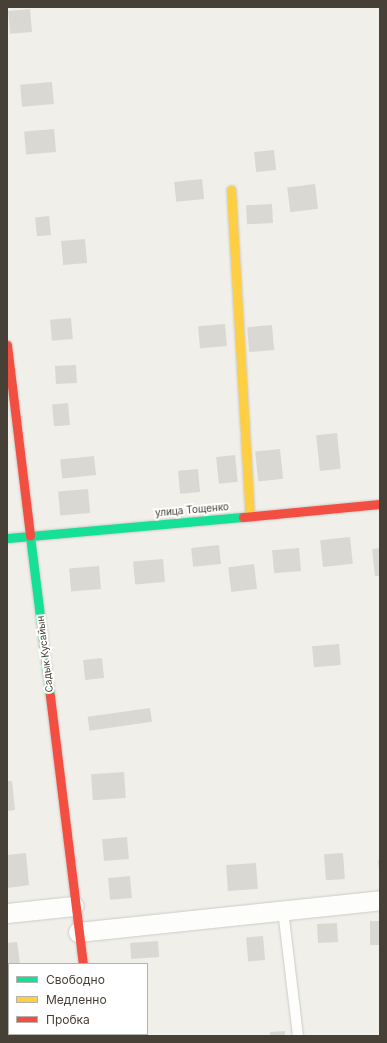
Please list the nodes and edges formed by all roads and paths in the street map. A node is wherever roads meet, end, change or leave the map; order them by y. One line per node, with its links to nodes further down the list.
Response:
1 (231, 190): 4 (street)
2 (7, 345): 5 (street, Садык Кусайын)
3 (380, 504): 4 (street, улица Тощенко)
4 (250, 516): 5 (street, улица Тощенко)
5 (32, 536): 6 (street, улица Тощенко); 8 (street, Садык Кусайын)
6 (7, 538)
7 (380, 900): 9 (street)
8 (74, 906): 10 (street); 11 (street, Садык Кусайын)
9 (283, 910): 11 (street); 13 (lane)
10 (7, 913)
11 (78, 932): 12 (street, Садык Кусайын)
12 (83, 963)
13 (298, 1036)

